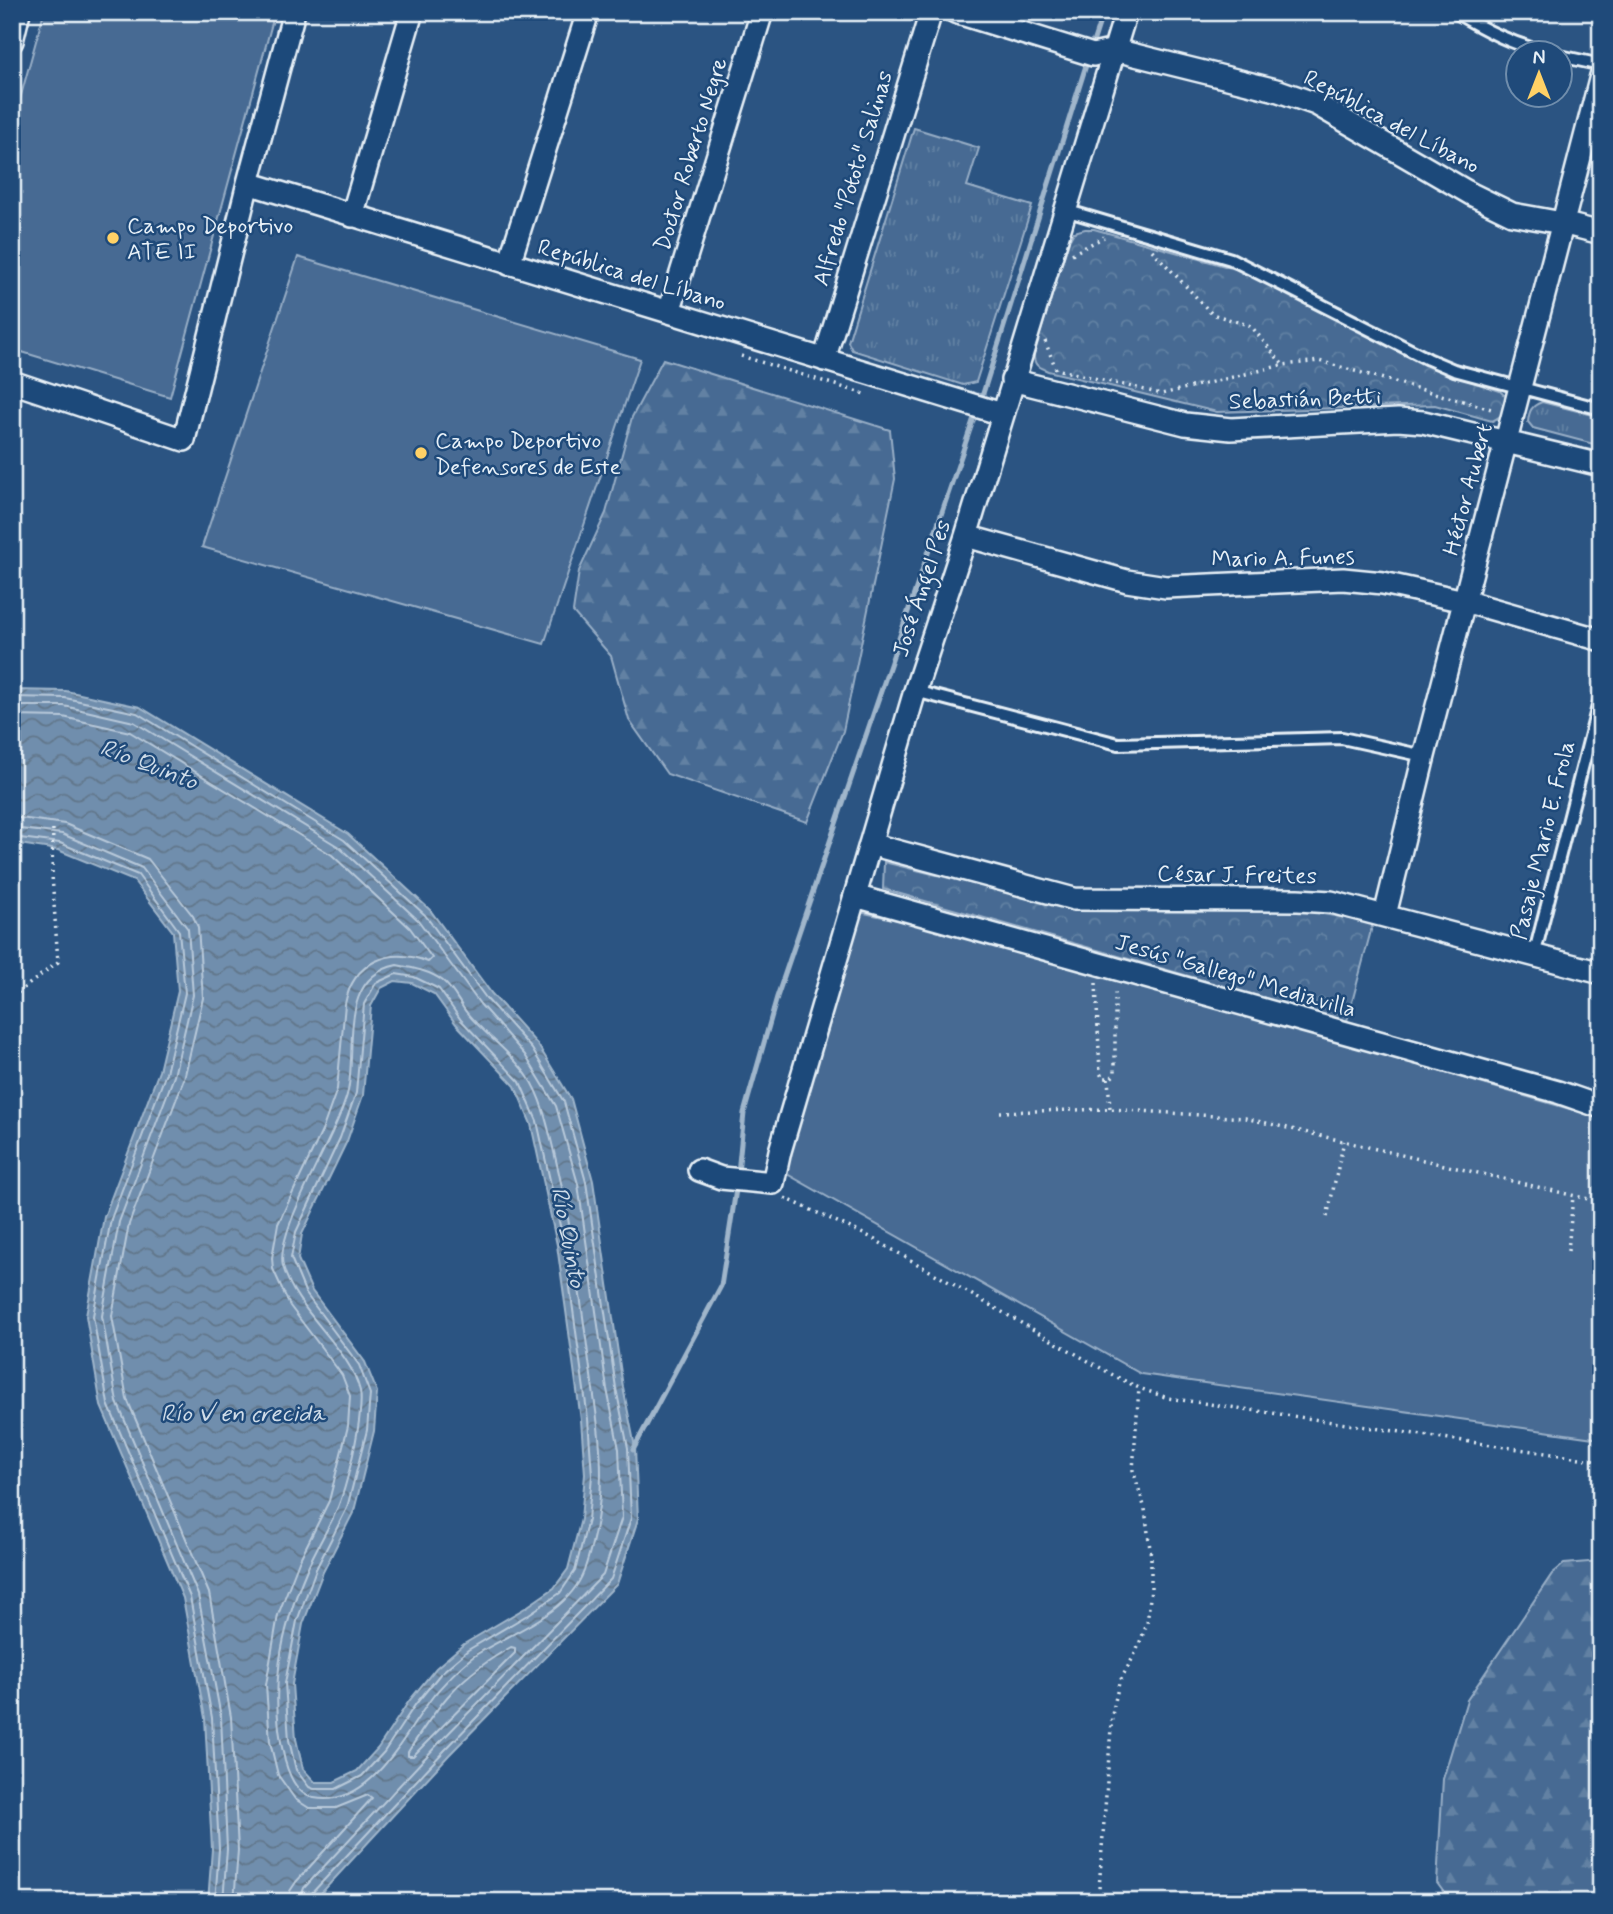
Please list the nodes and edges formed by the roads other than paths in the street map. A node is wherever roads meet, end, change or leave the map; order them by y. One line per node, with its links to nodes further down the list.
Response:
1 (19, 12): 11 (street)
2 (294, 12): 16 (street)
3 (412, 12): 18 (street)
4 (588, 12): 21 (street)
5 (762, 12): 22 (street, Doctor Roberto Negre)
6 (931, 12): 23 (street, Alfredo "Pototo" Salinas)
7 (955, 12): 12 (street, República del Líbano)
8 (1126, 12): 12 (street, José Ángel Pes)
9 (1455, 12): 10 (lane)
10 (1504, 39)
11 (12, 41)
12 (1115, 50): 17 (street, José Ángel Pes); 19 (street, República del Líbano)
13 (1574, 59): 14 (lane)
14 (1601, 65)
15 (1601, 76): 19 (street, Héctor Aubert)
16 (248, 183): 18 (street, República del Líbano); 25 (street)
17 (1065, 210): 24 (street, José Ángel Pes); 26 (lane)
18 (352, 216): 21 (street, República del Líbano)
19 (1562, 223): 20 (street, República del Líbano); 26 (street, Héctor Aubert)
20 (1601, 233)
21 (509, 264): 22 (street, República del Líbano)
22 (668, 312): 23 (street, República del Líbano)
23 (824, 360): 28 (street, República del Líbano)
24 (1012, 380): 28 (street, José Ángel Pes); 29 (street, Sebastián Betti)
25 (12, 382)
26 (1520, 388): 27 (lane); 29 (street, Héctor Aubert)
27 (1601, 409)
28 (1002, 415): 31 (street, José Ángel Pes)
29 (1506, 442): 30 (street, Sebastián Betti); 32 (street, Héctor Aubert)
30 (1601, 465)
31 (965, 536): 32 (street, Mario A. Funes); 34 (street, José Ángel Pes)
32 (1464, 601): 33 (street, Mario A. Funes); 36 (street, Héctor Aubert)
33 (1601, 640)
34 (915, 691): 36 (lane); 37 (street, José Ángel Pes)
35 (1601, 694): 40 (lane, Pasaje Mario E. Frola)
36 (1424, 756): 39 (street, Héctor Aubert)
37 (870, 844): 38 (street, José Ángel Pes); 39 (street, César J. Freites)
38 (855, 896): 42 (street, Jesús "Gallego" Mediavilla); 43 (street, José Ángel Pes)
39 (1385, 915): 40 (street, César J. Freites)
40 (1534, 956): 41 (street, César J. Freites)
41 (1601, 972)
42 (1601, 1107)
43 (699, 1170)

